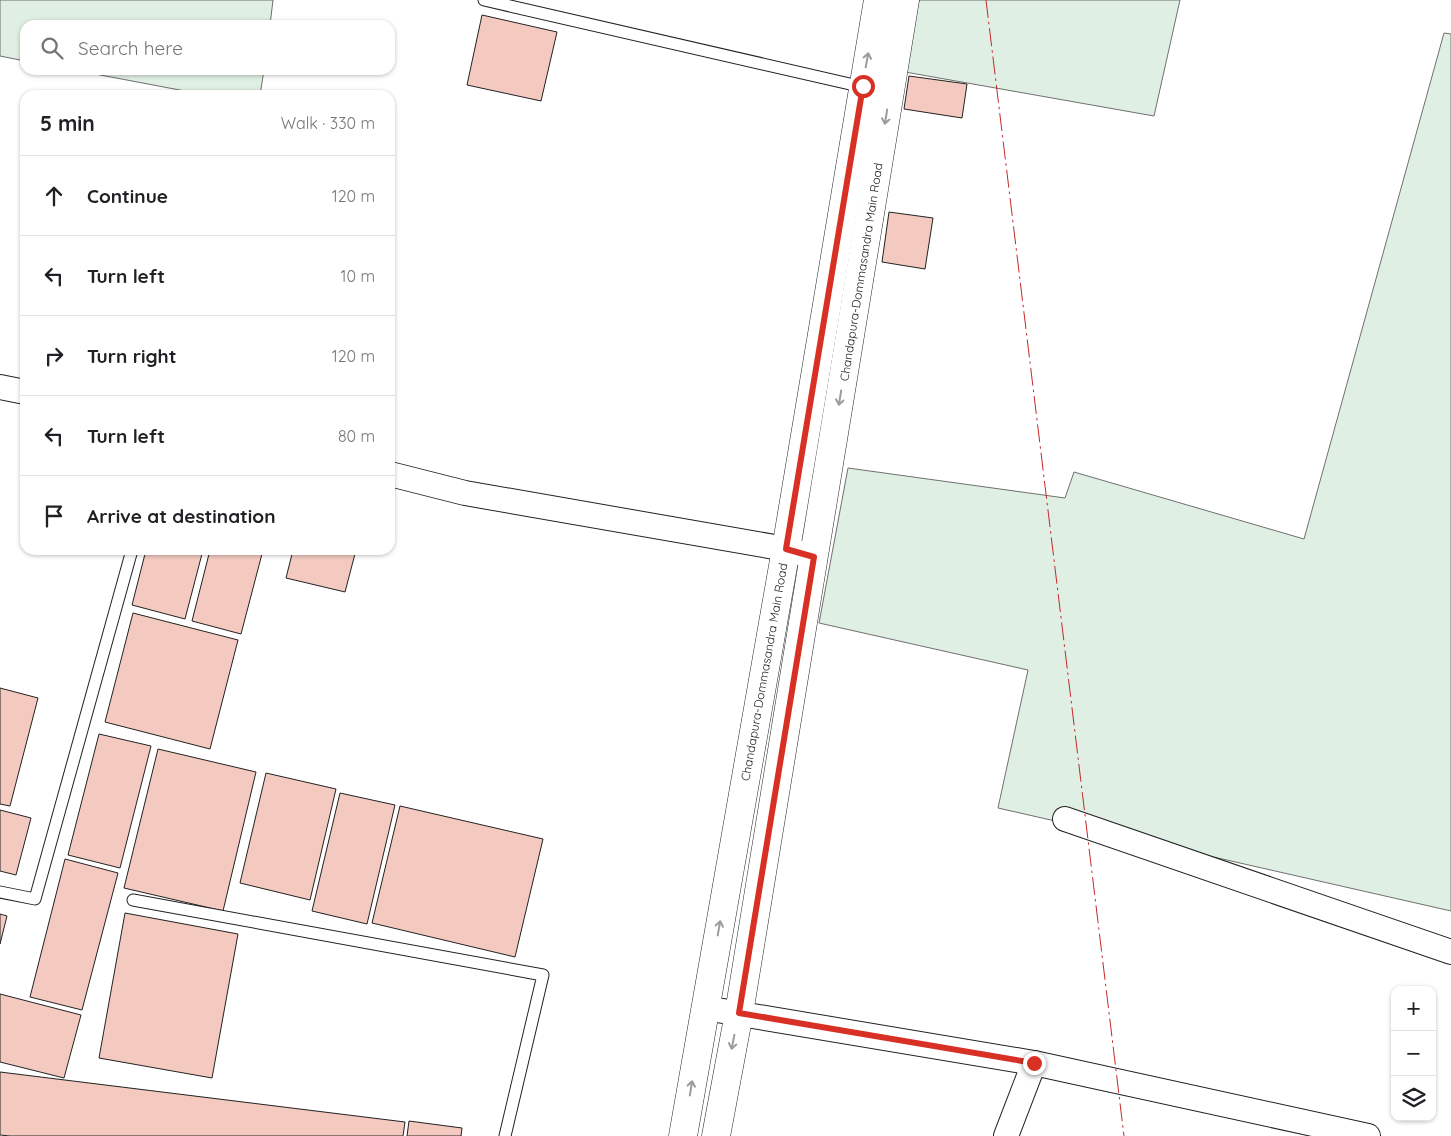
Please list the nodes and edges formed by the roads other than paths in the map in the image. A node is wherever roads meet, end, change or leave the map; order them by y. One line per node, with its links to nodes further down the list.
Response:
1 (484, 0): 4 (lane)
2 (878, 0): 4 (main road, Chandapura-Dommasandra Main Road, one-way to 2)
3 (905, 0): 10 (main road, Chandapura-Dommasandra Main Road, one-way to 10)
4 (863, 86): 8 (main road, Chandapura-Dommasandra Main Road)
5 (0, 387): 6 (street)
6 (20, 391)
7 (395, 475): 8 (street)
8 (786, 549): 10 (street); 15 (main road, Chandapura-Dommasandra Main Road, one-way to 8)
9 (131, 555): 12 (lane)
10 (814, 557): 16 (main road, Chandapura-Dommasandra Main Road)
11 (1065, 819): 14 (street)
12 (0, 892)
13 (133, 900): 18 (lane)
14 (1451, 952)
15 (705, 1008): 16 (street); 19 (main road, Chandapura-Dommasandra Main Road, one-way to 15)
16 (739, 1013): 17 (street); 20 (main road, Chandapura-Dommasandra Main Road, one-way to 20)
17 (1034, 1063): 21 (street); 22 (street)
18 (505, 1136)
19 (683, 1136)
20 (716, 1136)
21 (1006, 1136)
22 (1368, 1136)

